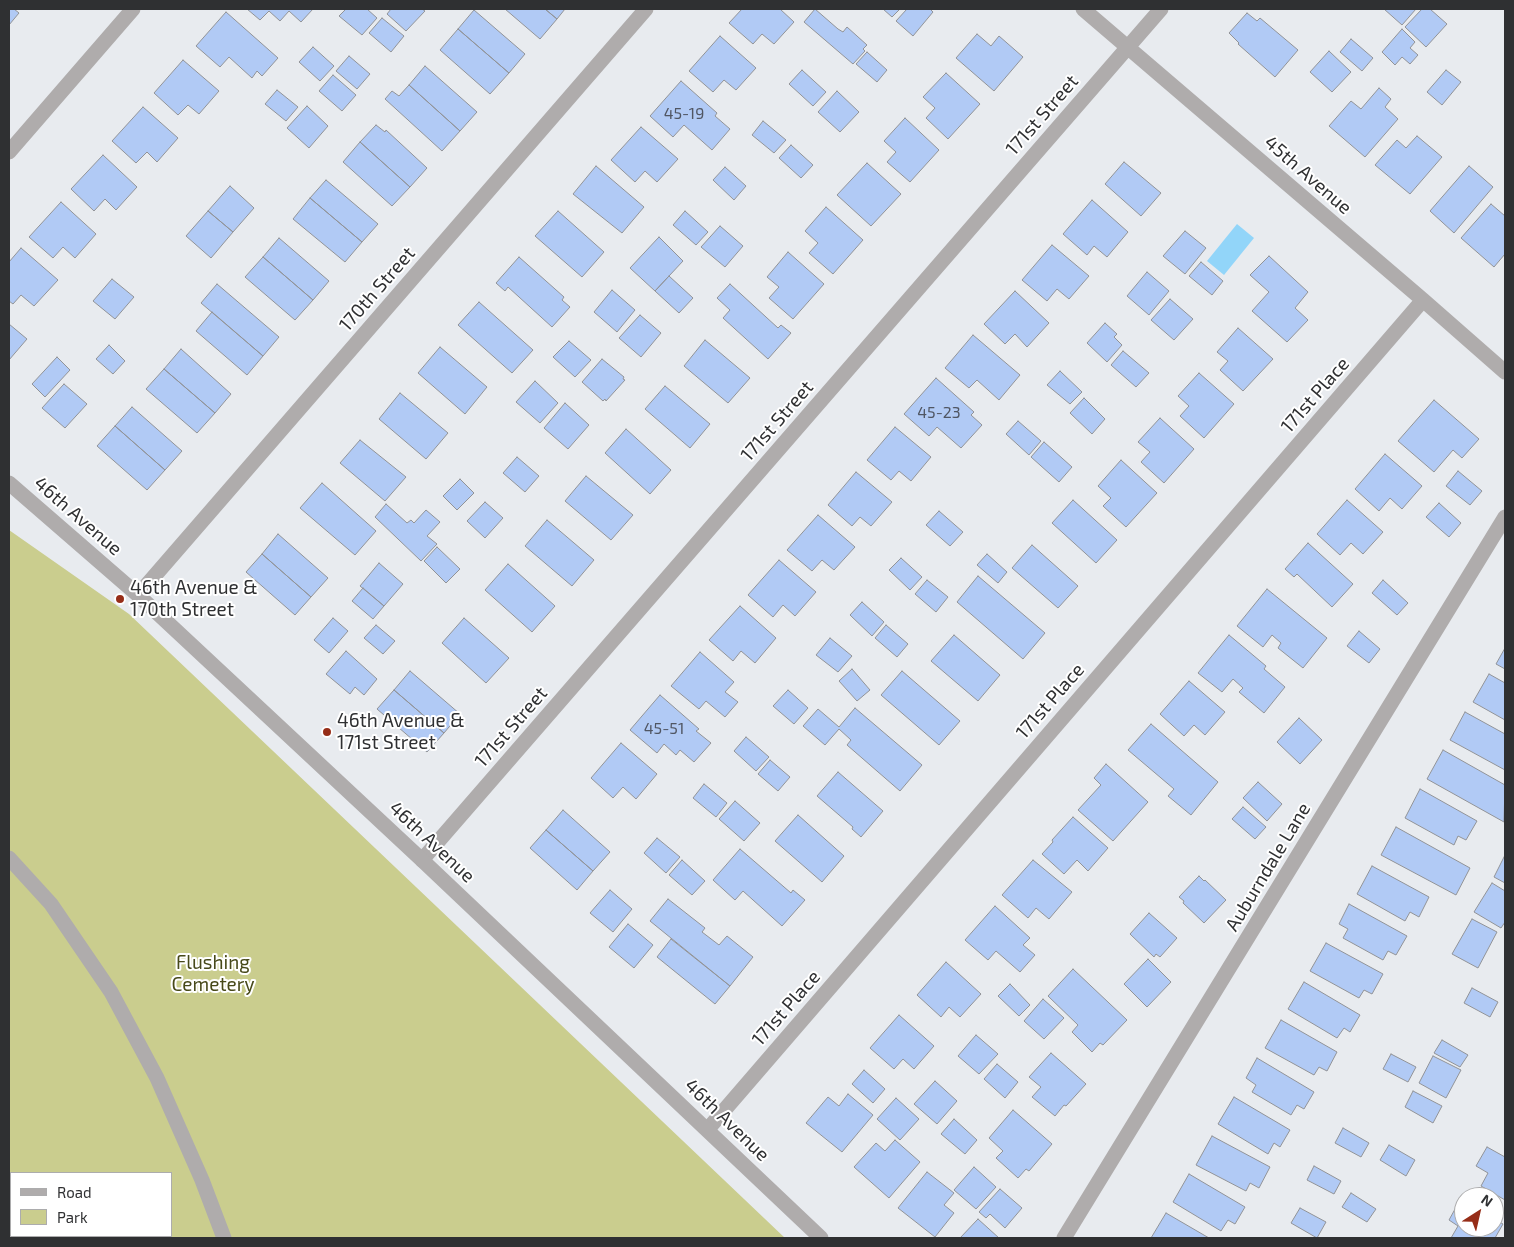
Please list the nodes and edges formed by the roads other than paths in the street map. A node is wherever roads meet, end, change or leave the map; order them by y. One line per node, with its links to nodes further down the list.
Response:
1 (133, 9): 6 (street)
2 (646, 9): 11 (street, 170th Street)
3 (1084, 9): 5 (street, 45th Avenue)
4 (1161, 9): 5 (street, 171st Street)
5 (1128, 47): 7 (street, 45th Avenue); 13 (street, 171st Street)
6 (9, 152)
7 (1423, 300): 8 (street, 45th Avenue); 14 (street, 171st Place)
8 (1505, 372)
9 (9, 482): 11 (street, 46th Avenue)
10 (1505, 517): 17 (street, Auburndale Lane)
11 (138, 595): 13 (street, 46th Avenue)
12 (9, 858): 15 (street)
13 (422, 860): 14 (street, 46th Avenue)
14 (708, 1129): 16 (street, 46th Avenue)
15 (224, 1238)
16 (821, 1238)
17 (1064, 1238)

